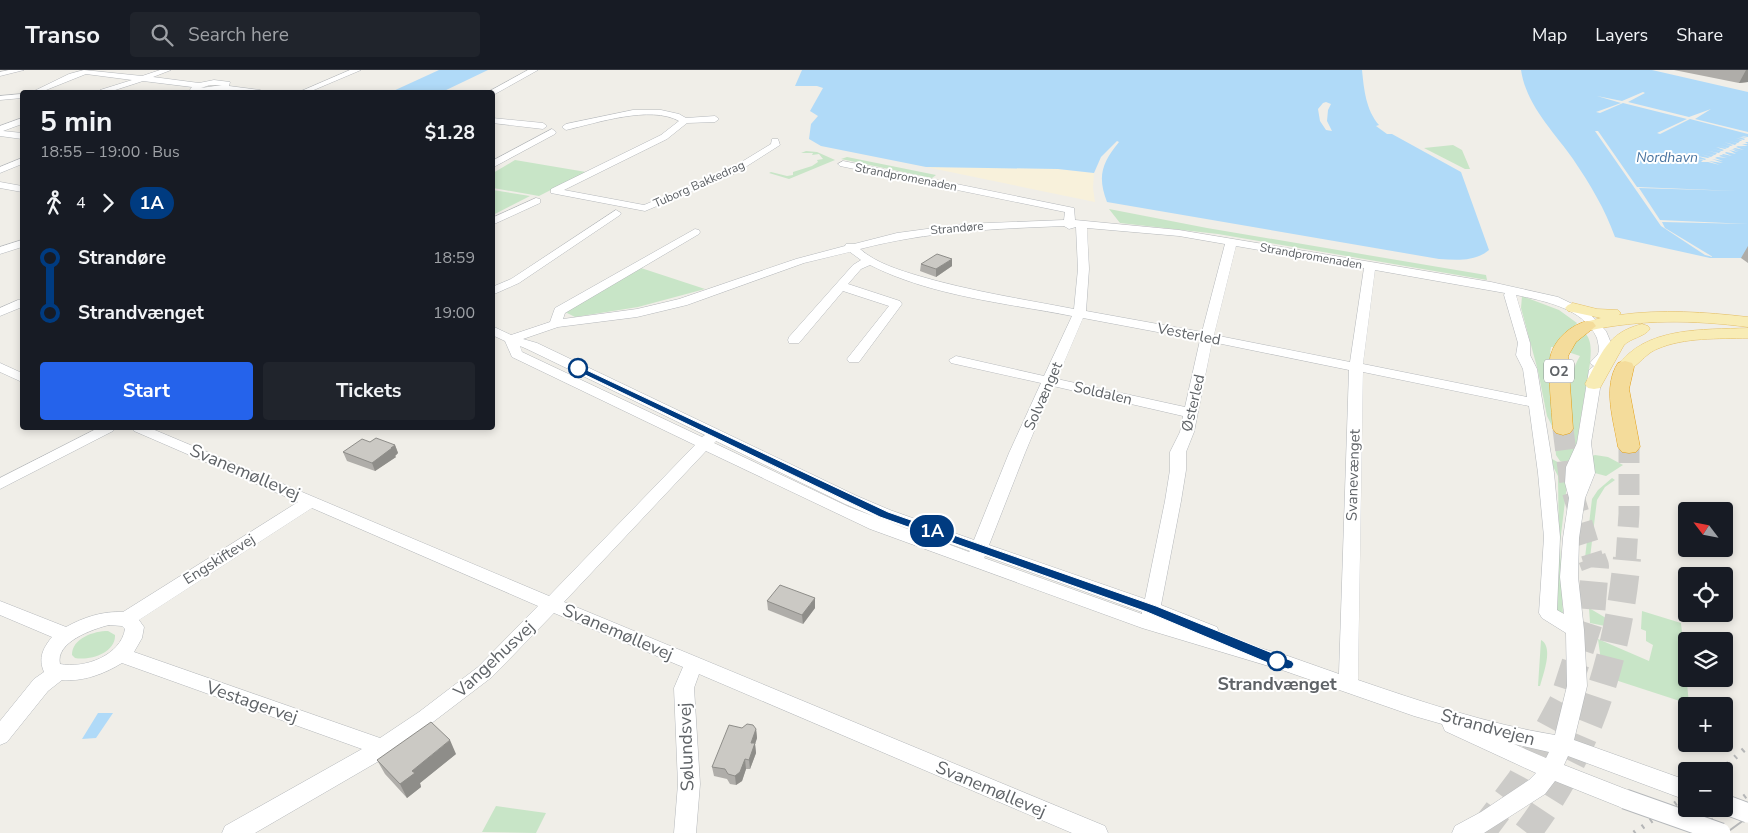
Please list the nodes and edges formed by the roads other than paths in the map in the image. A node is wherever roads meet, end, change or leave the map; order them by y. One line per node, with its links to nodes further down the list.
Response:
1 (20, 70): 8 (street)
2 (93, 70): 7 (street)
3 (167, 70): 9 (street)
4 (357, 70): 14 (street)
5 (366, 70): 15 (street)
6 (534, 70): 16 (street)
7 (85, 72): 9 (street); 10 (street)
8 (0, 74)
9 (142, 79): 11 (street); 12 (street)
10 (40, 90)
11 (110, 90)
12 (198, 90): 13 (street)
13 (241, 90)
14 (308, 90)
15 (319, 90)
16 (495, 90)
17 (20, 96): 18 (street)
18 (0, 98)
19 (715, 119): 21 (street)
20 (495, 120): 23 (street)
21 (685, 121): 23 (street); 26 (street, Tuborg Bakkedrag)
22 (20, 122): 24 (street)
23 (550, 127): 27 (street); 30 (street)
24 (0, 131): 25 (street)
25 (20, 136)
26 (775, 141)
27 (495, 156)
28 (20, 157): 32 (street)
29 (20, 162): 33 (street)
30 (495, 163)
31 (843, 164): 43 (street, Strandpromenaden)
32 (0, 165)
33 (0, 170)
34 (0, 185): 36 (street)
35 (0, 189): 37 (street)
36 (20, 190)
37 (20, 190)
38 (0, 194): 39 (street)
39 (20, 197)
40 (536, 201): 42 (street)
41 (616, 213): 53 (street)
42 (495, 221)
43 (1073, 225): 45 (street, Strandpromenaden); 47 (street, Strandøre); 58 (street, Solvænget)
44 (695, 232): 61 (street)
45 (1231, 242): 50 (street, Strandpromenaden); 67 (street, Østerled)
46 (20, 244): 48 (street)
47 (850, 246): 49 (street, Vesterled); 61 (street, Strandøre)
48 (0, 251)
49 (869, 261): 51 (street); 58 (street, Vesterled)
50 (1370, 266): 52 (street, Strandpromenaden); 74 (street, Svanevænget)
51 (841, 286): 69 (street); 70 (street)
52 (1513, 290): 54 (street, Strandpromenaden); 79 (street)
53 (495, 291)
54 (1540, 297): 56 (street, Strandpromenaden); 63 (street, Strandpromenaden)
55 (20, 304): 57 (street)
56 (1573, 308): 59 (main road); 63 (street, Strandpromenaden)
57 (0, 312)
58 (1079, 313): 67 (street, Vesterled); 76 (street, Solvænget)
59 (1659, 314): 62 (main road, O2); 63 (main road, O2)
60 (1748, 322): 62 (main road, O2)
61 (556, 324): 68 (street, Strandøre)
62 (1696, 325): 64 (main road); 65 (main road, O2); 73 (main road, O2)
63 (1593, 328): 64 (main road); 78 (street); 81 (highway, O2)
64 (1642, 328): 78 (main road)
65 (1748, 331)
66 (495, 332): 68 (street, Strandvejen)
67 (1207, 338): 74 (street, Vesterled); 80 (street, Østerled)
68 (510, 340): 84 (street, Strandvejen)
69 (794, 340)
70 (854, 359)
71 (956, 360): 76 (street, Soldalen)
72 (0, 367): 75 (street)
73 (1625, 367): 85 (highway, O2)
74 (1356, 368): 79 (street, Vesterled); 98 (street, Svanevænget)
75 (20, 375): 77 (street)
76 (1049, 381): 80 (street, Soldalen); 88 (street, Solvænget)
77 (0, 382)
78 (1594, 384): 93 (street)
79 (1536, 402): 93 (street)
80 (1191, 413): 91 (street, Østerled)
81 (1563, 429)
82 (104, 430): 86 (street)
83 (144, 430): 87 (street, Svanemøllevej)
84 (709, 438): 88 (street, Strandvejen); 89 (street, Vangehusvej)
85 (1629, 447)
86 (0, 484)
87 (312, 501): 89 (street, Svanemøllevej); 92 (street, Engskiftevej)
88 (977, 555): 91 (street, Strandvejen)
89 (551, 604): 96 (street, Svanemøllevej); 102 (street, Vangehusvej)
90 (0, 608): 94 (street)
91 (1150, 616): 98 (street, Strandvejen)
92 (126, 619): 94 (street); 95 (street)
93 (1575, 630): 101 (street)
94 (67, 635): 97 (street)
95 (120, 654): 97 (street); 102 (street, Vestagervej)
96 (695, 664): 108 (street, Sølundsvej); 109 (street, Svanemøllevej)
97 (58, 672): 100 (street)
98 (1348, 685): 99 (street, Strandvejen)
99 (1414, 708): 101 (street, Strandvejen); 103 (street, Strandvejen)
100 (0, 736)
101 (1563, 745): 103 (street); 104 (street, Strandvejen)
102 (384, 748): 107 (street, Vangehusvej)
103 (1551, 770): 110 (street); 111 (street, Strandvejen, bridge)
104 (1678, 787)
105 (1733, 807): 106 (street, bridge)
106 (1748, 813)
107 (233, 833)
108 (685, 833)
109 (1097, 833)
110 (1463, 833)
111 (1721, 833)

